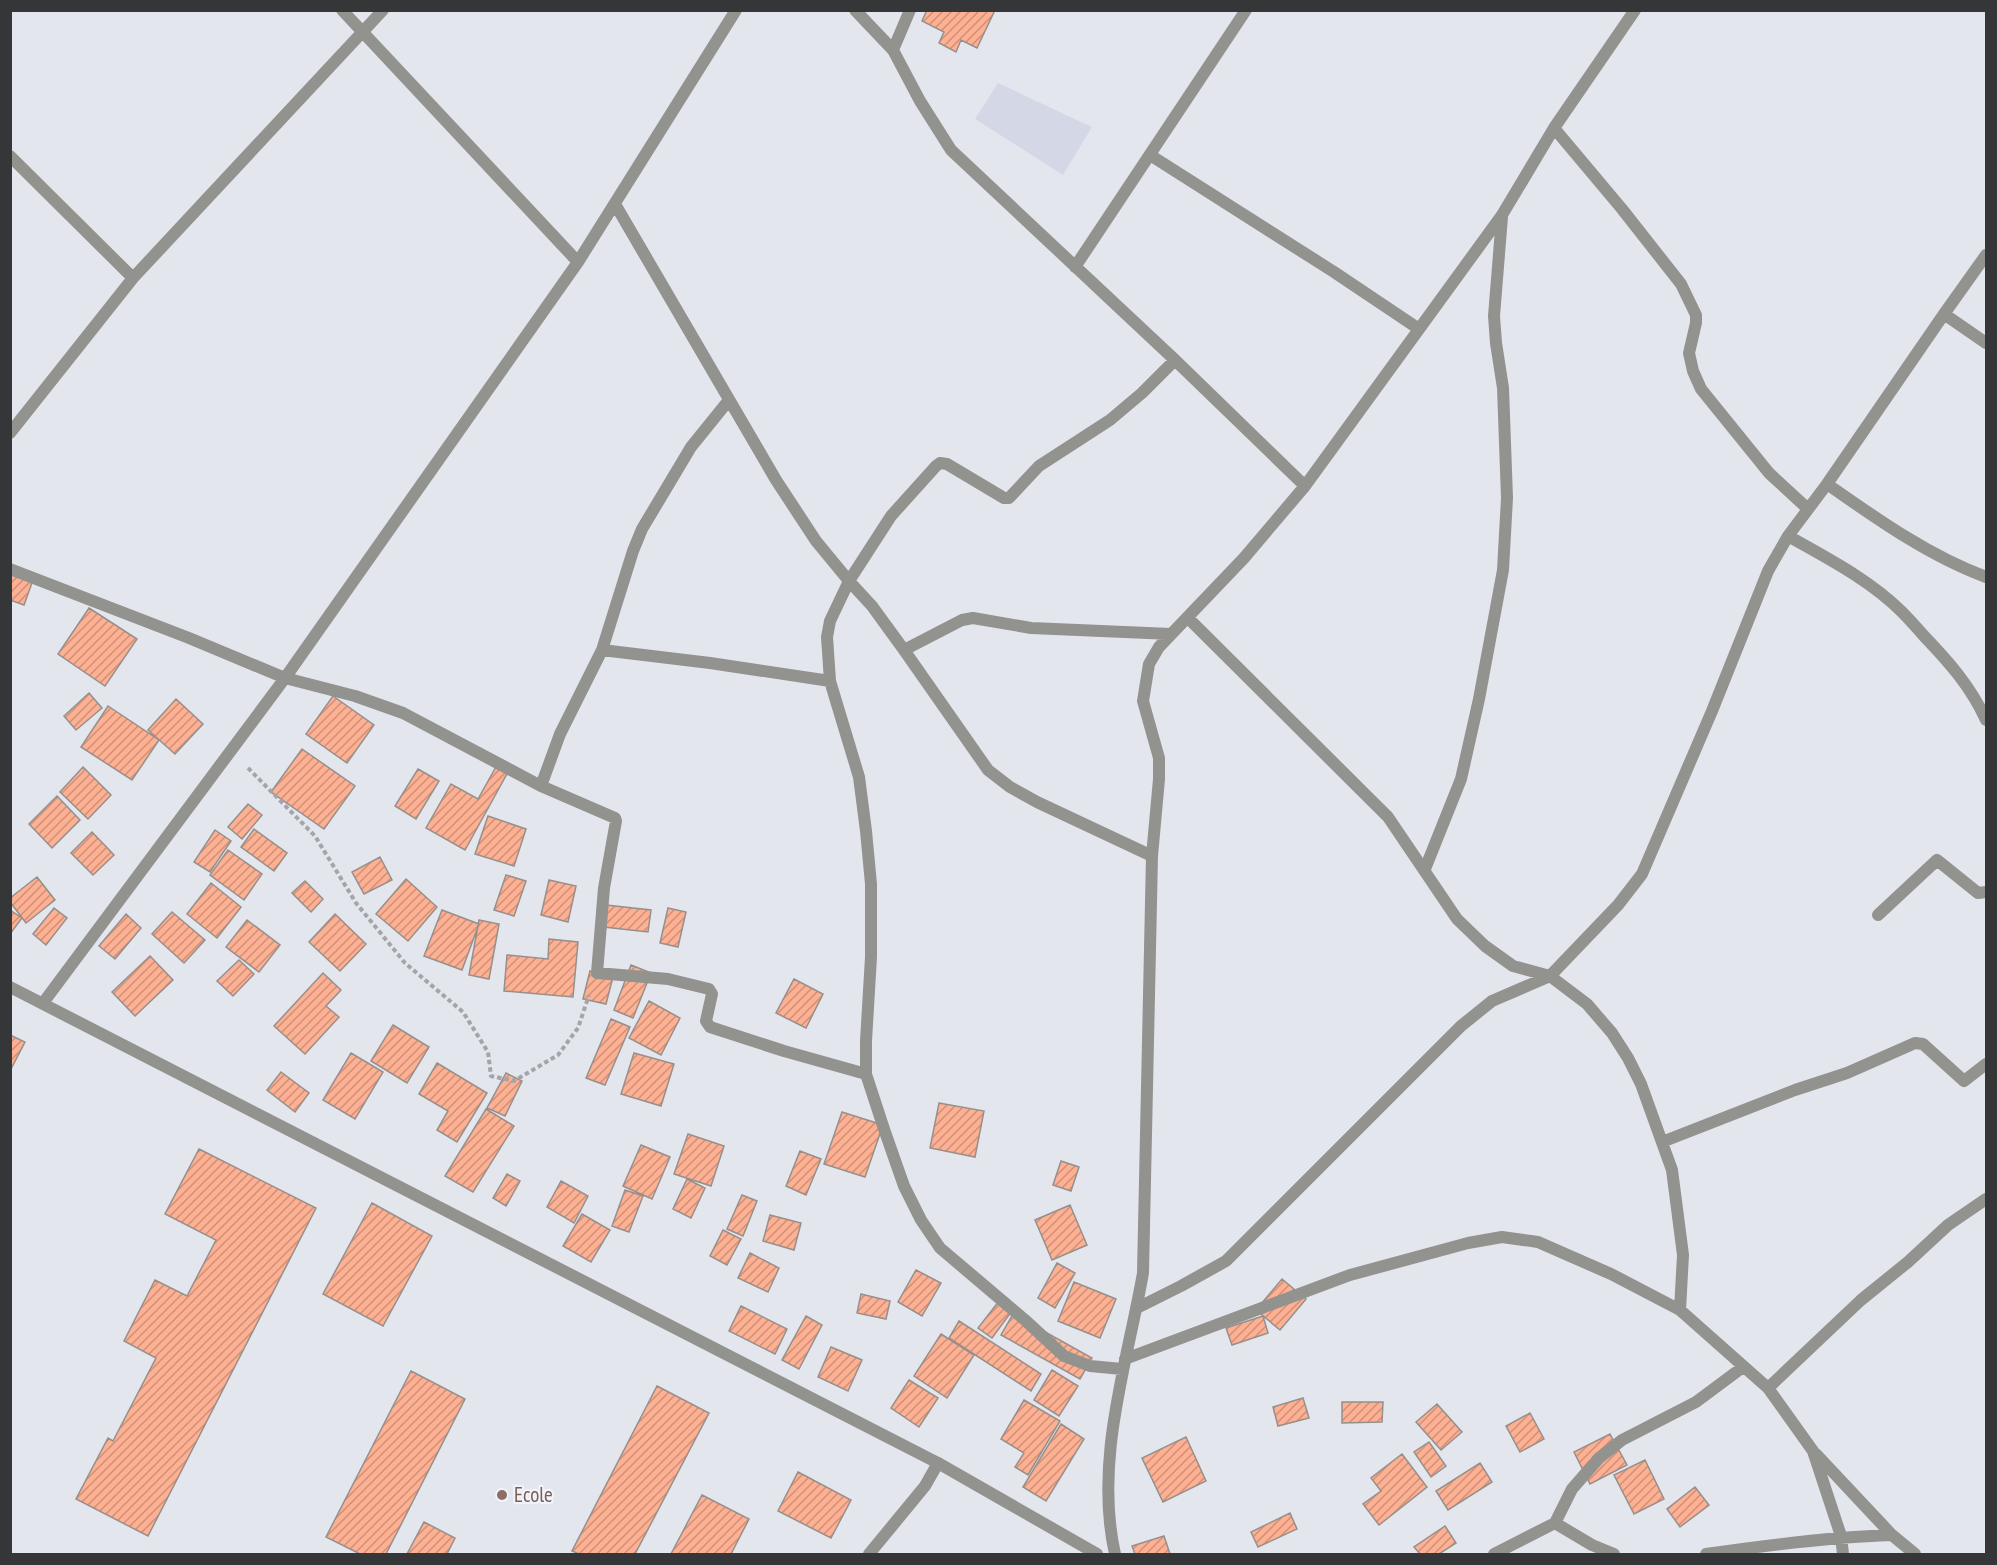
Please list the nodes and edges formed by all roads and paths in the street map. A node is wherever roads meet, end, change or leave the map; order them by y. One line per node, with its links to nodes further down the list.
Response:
1 (342, 10): 8 (street)
2 (383, 10): 8 (street)
3 (736, 10): 13 (street)
4 (855, 10): 9 (street)
5 (910, 10): 9 (street)
6 (1246, 10): 11 (street)
7 (1635, 10): 10 (street)
8 (364, 32): 16 (street); 18 (street)
9 (893, 50): 17 (street)
10 (1554, 128): 14 (street); 27 (street)
11 (1150, 155): 17 (street); 20 (street)
12 (10, 156): 18 (street)
13 (615, 204): 16 (street); 23 (street)
14 (1502, 215): 20 (street); 42 (street)
15 (1986, 255): 19 (street)
16 (578, 262): 36 (street)
17 (1075, 267): 22 (street)
18 (134, 278): 24 (street)
19 (1944, 314): 21 (street); 25 (street)
20 (1419, 329): 26 (street)
21 (1986, 343)
22 (1175, 360): 26 (street); 31 (street)
23 (729, 400): 31 (street); 34 (street)
24 (10, 433)
25 (1827, 484): 27 (street); 30 (street)
26 (1305, 486): 32 (street)
27 (1808, 509): 28 (street)
28 (1788, 536): 38 (street); 46 (street)
29 (10, 568): 36 (street)
30 (1986, 577)
31 (849, 581): 35 (street); 37 (street)
32 (1188, 618): 33 (street); 42 (street)
33 (1171, 634): 35 (street); 41 (street)
34 (602, 650): 37 (street); 40 (street)
35 (904, 650): 41 (street)
36 (285, 678): 39 (street); 40 (street)
37 (830, 681): 50 (street)
38 (1986, 720)
39 (231, 750): 45 (path); 48 (street)
40 (541, 786): 45 (street)
41 (1152, 856): 53 (street)
42 (1425, 869): 46 (street)
43 (1986, 892): 44 (street)
44 (1878, 915)
45 (597, 973): 50 (street)
46 (1550, 976): 51 (street); 53 (street)
47 (10, 987): 48 (street)
48 (43, 1003): 59 (street)
49 (1986, 1064): 51 (street)
50 (866, 1074): 55 (street)
51 (1662, 1142): 54 (street)
52 (1986, 1199): 57 (street)
53 (1137, 1308): 55 (street)
54 (1680, 1310): 55 (street); 56 (street)
55 (1124, 1364): 65 (street)
56 (1743, 1367): 57 (street); 60 (street)
57 (1768, 1388): 58 (street)
58 (1813, 1451): 61 (street); 62 (street)
59 (938, 1463): 63 (street); 64 (street)
60 (1555, 1523): 66 (street); 67 (street)
61 (1892, 1535): 62 (street); 70 (street)
62 (1841, 1536): 68 (street); 69 (street)
63 (869, 1554)
64 (1096, 1554)
65 (1115, 1554)
66 (1494, 1554)
67 (1614, 1554)
68 (1706, 1554)
69 (1843, 1554)
70 (1915, 1554)

